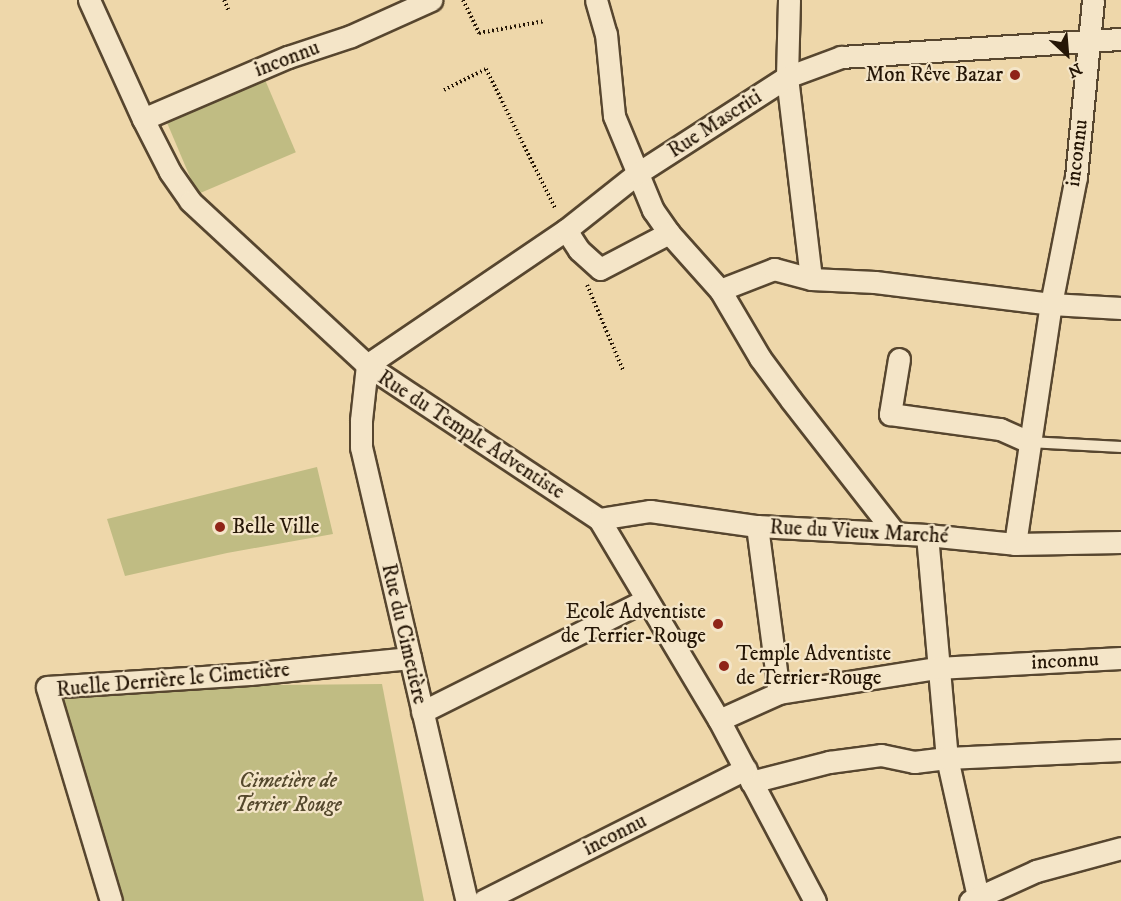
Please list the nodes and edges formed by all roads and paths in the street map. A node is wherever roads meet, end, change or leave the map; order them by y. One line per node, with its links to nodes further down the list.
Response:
1 (89, 0): 14 (street, Rue du Temple Adventiste)
2 (224, 0): 8 (path)
3 (431, 0): 14 (street, inconnu)
4 (463, 0): 9 (path)
5 (596, 0): 15 (street)
6 (789, 0): 12 (street)
7 (1093, 0): 10 (street, inconnu)
8 (228, 12)
9 (545, 21)
10 (1090, 39): 11 (street, Rue Mascriti); 12 (street, Rue Mascriti); 21 (street, inconnu)
11 (1121, 39)
12 (787, 77): 15 (street, Rue Mascriti); 19 (street)
13 (444, 90): 16 (path)
14 (143, 119): 24 (street, Rue du Temple Adventiste)
15 (638, 173): 16 (street, Rue Mascriti); 17 (street)
16 (566, 230): 18 (street); 24 (street, Rue Mascriti)
17 (669, 233): 18 (street); 20 (street)
18 (579, 250): 25 (path)
19 (811, 279): 20 (street); 21 (street)
20 (720, 290): 30 (street)
21 (1051, 304): 22 (street); 26 (street, inconnu)
22 (1121, 308)
23 (899, 359): 26 (street)
24 (367, 365): 28 (street, Rue du Temple Adventiste); 35 (street, Rue du Cimetière)
25 (624, 370)
26 (1029, 442): 27 (lane); 33 (street, inconnu)
27 (1121, 447)
28 (599, 519): 29 (street, Rue du Vieux Marché); 34 (street, Rue du Temple Adventiste)
29 (757, 526): 30 (street, Rue du Vieux Marché); 38 (street)
30 (896, 533): 31 (street, Rue du Vieux Marché)
31 (927, 535): 33 (street, Rue du Vieux Marché); 37 (street)
32 (1121, 542): 33 (street, Rue du Vieux Marché)
33 (1015, 544)
34 (646, 600): 39 (street); 40 (street, Rue du Temple Adventiste)
35 (410, 658): 39 (street, Rue du Cimetière); 46 (street, Ruelle Derrière le Cimetière)
36 (1121, 658): 37 (street, inconnu)
37 (937, 668): 38 (street, inconnu); 42 (street)
38 (779, 693): 40 (street, inconnu)
39 (422, 712): 47 (street, Rue du Cimetière)
40 (719, 720): 43 (street, Rue du Temple Adventiste)
41 (1121, 750): 42 (street, inconnu)
42 (947, 758): 43 (street, inconnu); 45 (street)
43 (749, 776): 48 (street, inconnu); 49 (street, Rue du Temple Adventiste)
44 (1121, 848): 45 (street)
45 (976, 900)
46 (111, 901)
47 (467, 901)
48 (483, 901)
49 (815, 901)

